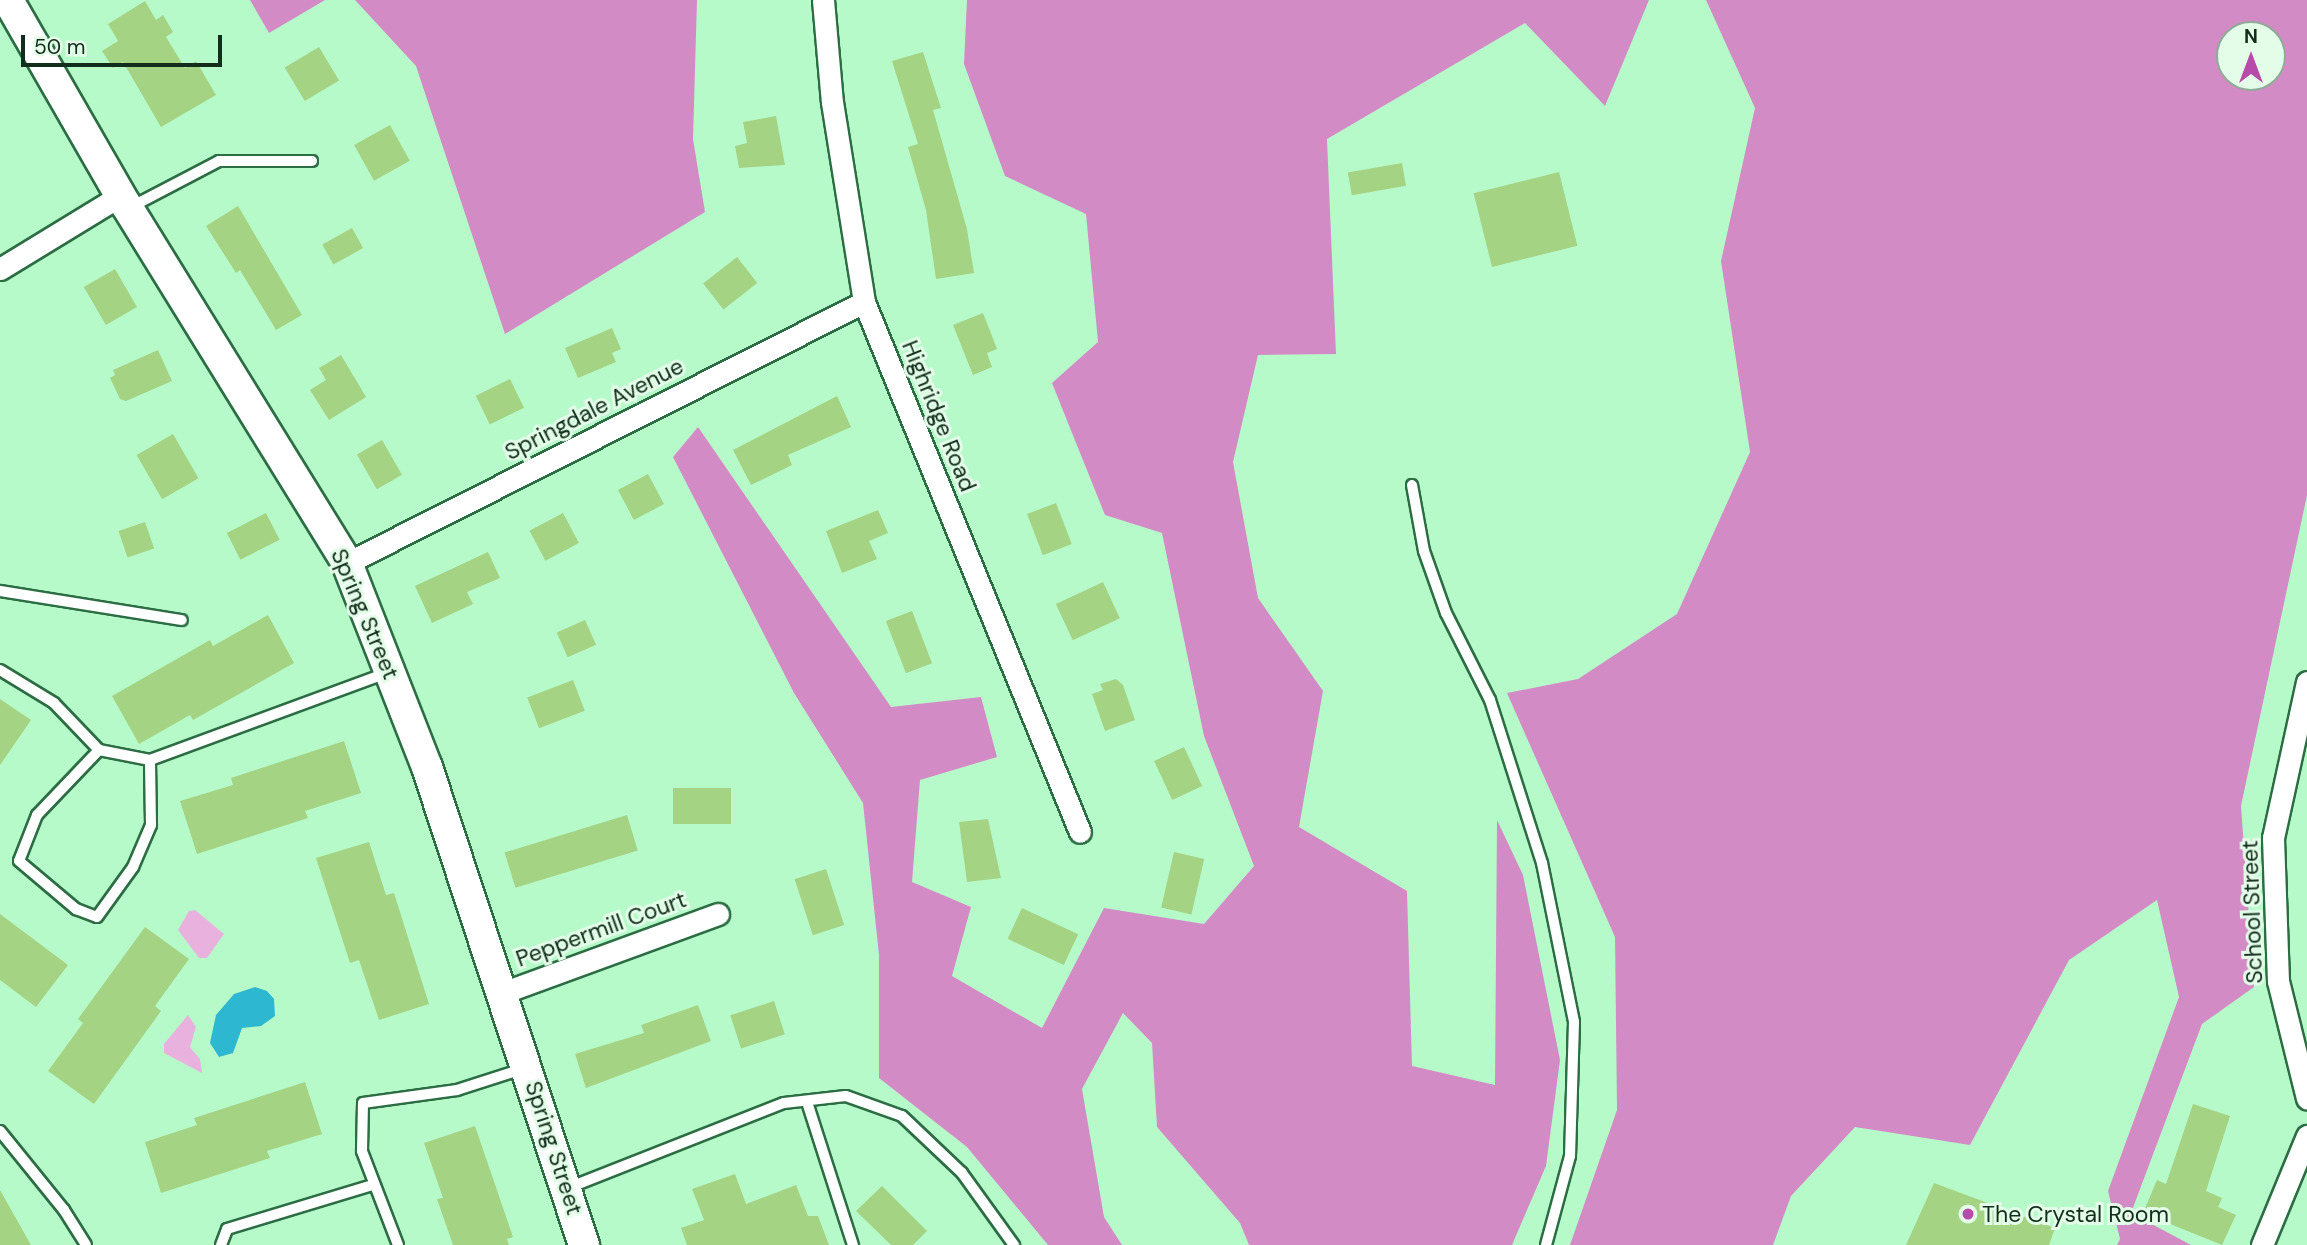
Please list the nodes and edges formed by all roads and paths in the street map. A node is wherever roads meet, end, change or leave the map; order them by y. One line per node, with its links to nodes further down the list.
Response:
1 (8, 0): 4 (main road, Spring Street)
2 (823, 0): 6 (street, Highridge Road)
3 (313, 161): 4 (lane)
4 (124, 202): 5 (street); 8 (main road, Spring Street)
5 (0, 269)
6 (864, 302): 8 (street, Springdale Avenue); 16 (street, Highridge Road)
7 (1412, 485): 32 (lane)
8 (347, 563): 12 (main road, Spring Street)
9 (0, 591): 10 (lane)
10 (182, 620)
11 (0, 670): 14 (lane)
12 (390, 672): 15 (lane); 18 (main road, Spring Street)
13 (2307, 682): 20 (street, School Street)
14 (99, 750): 15 (lane); 15 (lane)
15 (150, 760)
16 (1080, 832)
17 (718, 914): 18 (street, Peppermill Court)
18 (502, 993): 19 (main road, Spring Street)
19 (527, 1067): 24 (lane); 25 (main road, Spring Street)
20 (2307, 1098)
21 (807, 1102): 25 (lane); 30 (lane); 31 (lane)
22 (0, 1131): 26 (lane)
23 (2307, 1136): 33 (street)
24 (373, 1185): 27 (lane); 28 (lane)
25 (568, 1188): 29 (main road, Spring Street)
26 (86, 1245)
27 (221, 1245)
28 (398, 1245)
29 (584, 1245)
30 (853, 1245)
31 (1014, 1245)
32 (1546, 1245)
33 (2262, 1245)

